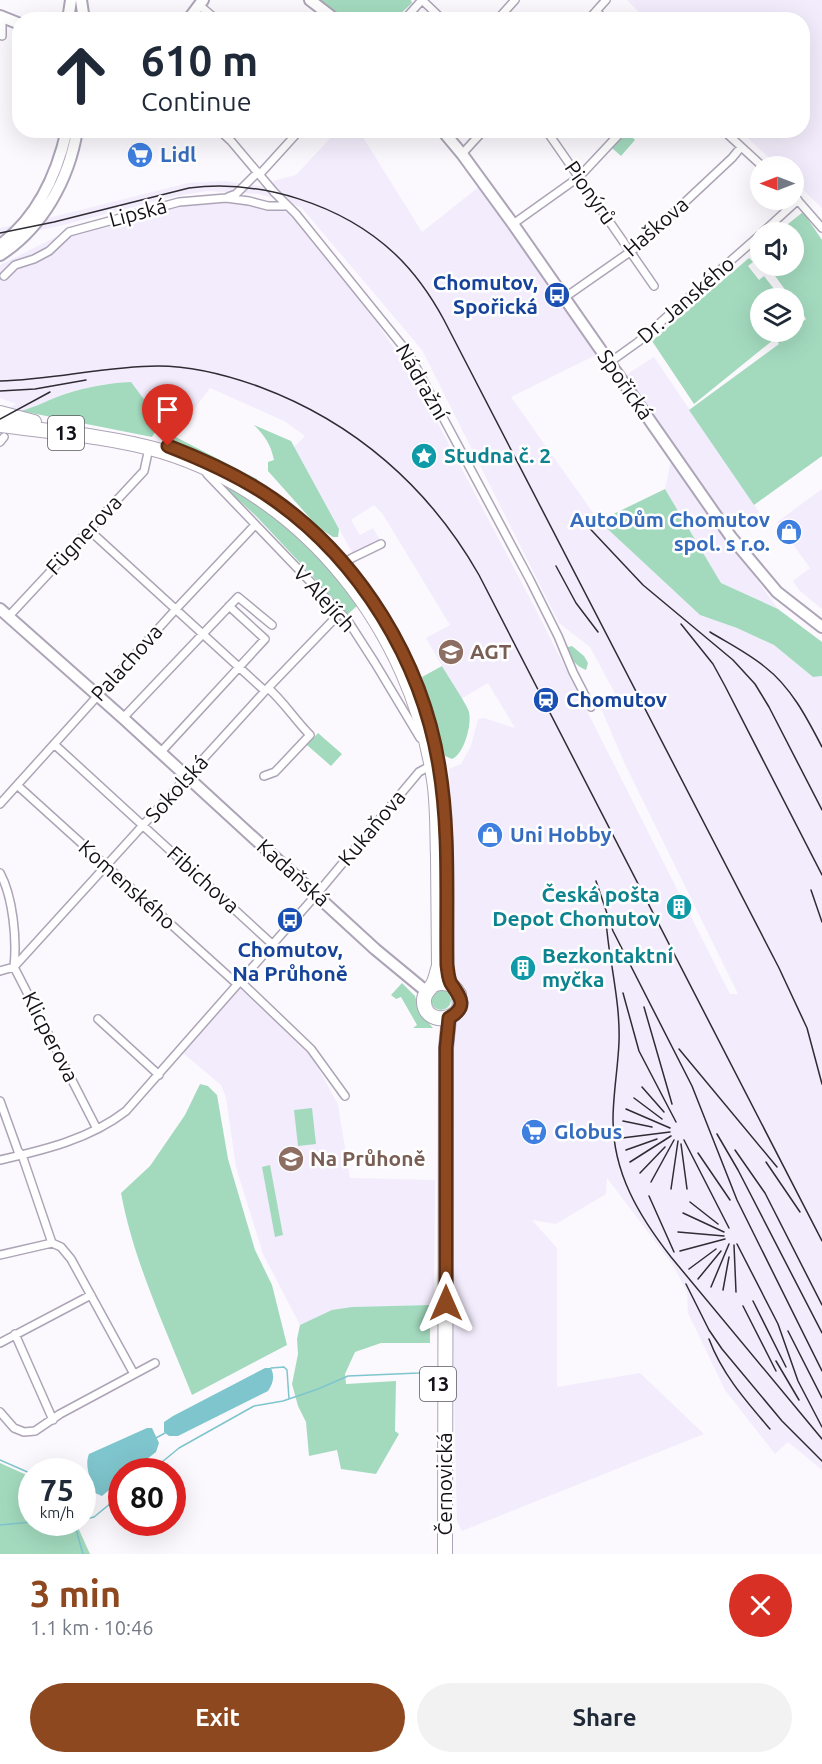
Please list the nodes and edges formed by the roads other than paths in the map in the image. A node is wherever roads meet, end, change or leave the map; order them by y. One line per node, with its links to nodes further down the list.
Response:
1 (310, 0): 6 (street)
2 (422, 0): 7 (street); 8 (street)
3 (515, 0): 9 (street)
4 (606, 0): 5 (street)
5 (596, 11)
6 (326, 12)
7 (411, 12)
8 (435, 12)
9 (504, 12)
10 (1, 16): 11 (street)
11 (3, 36)
12 (65, 138): 34 (street)
13 (75, 138): 36 (street)
14 (228, 138): 24 (street, Nádražní)
15 (292, 138): 24 (street)
16 (449, 138): 22 (street, Spořická)
17 (477, 138): 22 (street)
18 (552, 138): 25 (street, Pionýrů)
19 (616, 138): 25 (street)
20 (731, 138): 21 (street)
21 (741, 147): 23 (street); 35 (street, Haškova)
22 (462, 154): 31 (street, Spořická)
23 (751, 156)
24 (259, 173): 26 (street); 27 (street, Nádražní)
25 (579, 177): 31 (street); 35 (street, Pionýrů)
26 (226, 198): 27 (street, Lipská); 37 (street, Lipská)
27 (287, 206): 62 (street, Nádražní)
28 (804, 207): 32 (street)
29 (785, 210): 30 (street, Dr. Janského)
30 (773, 222)
31 (513, 224): 39 (street, Spořická)
32 (822, 228)
33 (750, 244): 40 (street, Dr. Janského)
34 (0, 245)
35 (631, 252): 38 (street, Pionýrů); 39 (street, Haškova)
36 (0, 255)
37 (4, 276)
38 (654, 285)
39 (564, 298): 40 (street, Spořická)
40 (610, 362): 57 (street, Spořická)
41 (0, 413): 43 (highway)
42 (0, 417): 43 (highway, 13)
43 (34, 422): 50 (highway, 13)
44 (1, 435): 45 (highway, 13)
45 (149, 448): 48 (street, Fügnerova); 50 (highway, 13)
46 (207, 474): 47 (street, V Alejích)
47 (255, 525): 53 (street, Palachova); 54 (street, V Alejích)
48 (89, 530): 53 (street); 55 (street, Fügnerova)
49 (381, 544): 50 (street)
50 (340, 566): 67 (highway, 13)
51 (229, 606): 56 (street); 58 (street); 59 (street)
52 (0, 609): 55 (street, Kadaňská)
53 (176, 609): 58 (street); 61 (street, Palachova)
54 (340, 613): 60 (street, Sokolská); 64 (street, V Alejích)
55 (9, 616): 61 (street, Kadaňská)
56 (273, 626)
57 (822, 627)
58 (203, 634): 59 (street); 63 (street)
59 (239, 668): 60 (street); 66 (street)
60 (267, 690): 68 (street); 69 (street, Sokolská)
61 (97, 696): 63 (street, Kadaňská); 65 (street, Palachova)
62 (591, 707)
63 (123, 718): 66 (street, Kadaňská)
64 (421, 740)
65 (54, 744): 70 (street, Palachova); 72 (street, Fibichova)
66 (160, 753): 69 (street, Kadaňská)
67 (436, 765): 75 (street, Kukaňova); 80 (highway, Černovická / 13); 81 (highway, Černovická / 13)
68 (264, 776)
69 (187, 777): 72 (street, Sokolská); 75 (street, Kadaňská)
70 (17, 785): 71 (street, Palachova); 73 (street, Komenského)
71 (0, 804)
72 (144, 826): 73 (street, Sokolská); 76 (street, Fibichova)
73 (106, 866): 77 (street, Sokolská); 79 (street, Komenského)
74 (0, 873): 77 (street, Klicperova)
75 (316, 895): 76 (street); 81 (street, Kadaňská)
76 (272, 944): 79 (street)
77 (14, 967): 78 (street); 87 (street, Klicperova)
78 (0, 971)
79 (239, 983): 84 (street); 85 (street)
80 (451, 985): 81 (highway); 83 (highway, Černovická / 13)
81 (430, 988): 83 (highway, Černovická / 13)
82 (98, 1018): 84 (street)
83 (442, 1018): 99 (highway, Černovická / 13); 100 (highway, Černovická / 13)
84 (159, 1075): 87 (street)
85 (345, 1096)
86 (0, 1101): 88 (street)
87 (97, 1129): 88 (street)
88 (22, 1155): 89 (street); 90 (street)
89 (0, 1160)
90 (52, 1243): 91 (street); 92 (street)
91 (0, 1255)
92 (91, 1295): 93 (street); 96 (street)
93 (15, 1334): 94 (street); 98 (street)
94 (0, 1343)
95 (155, 1363): 96 (street)
96 (134, 1374): 98 (street)
97 (0, 1412): 98 (street)
98 (53, 1420)
99 (438, 1554)
100 (445, 1554)

